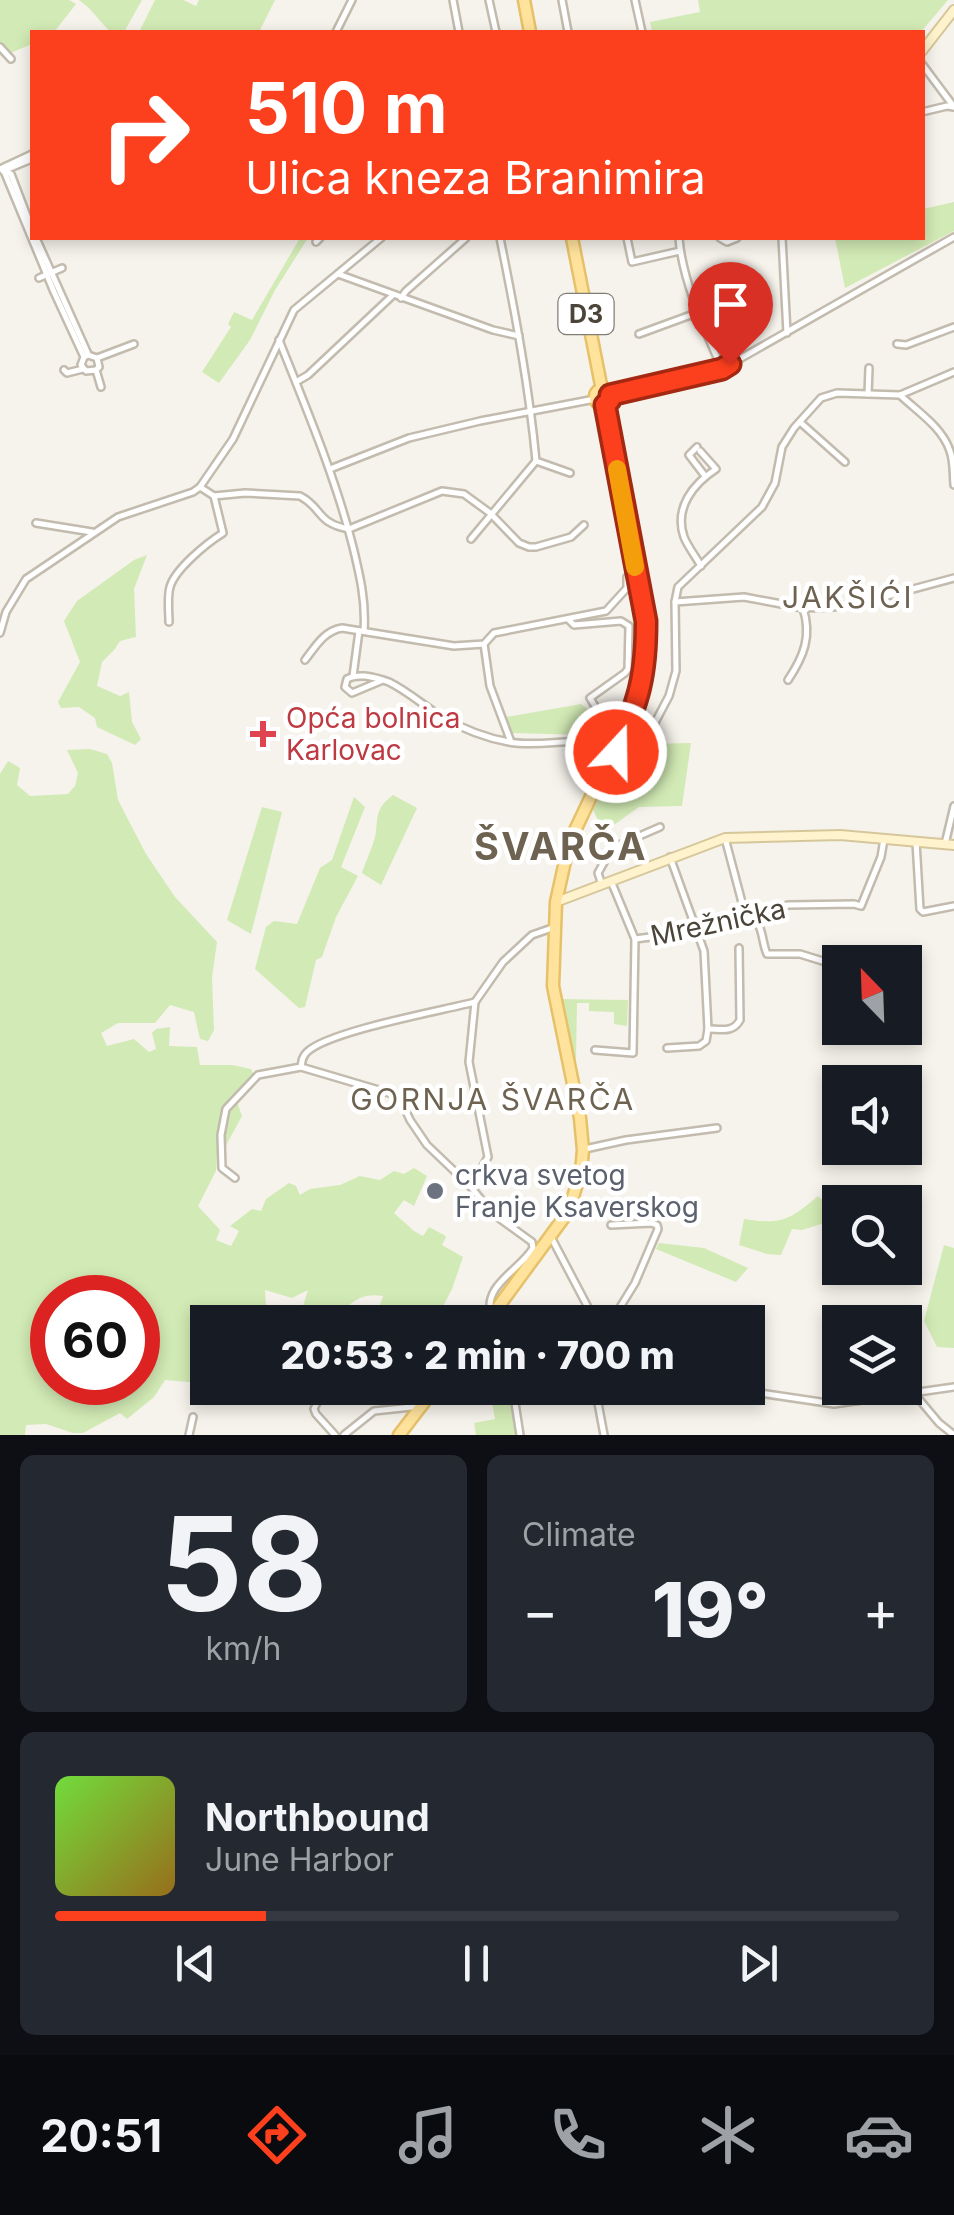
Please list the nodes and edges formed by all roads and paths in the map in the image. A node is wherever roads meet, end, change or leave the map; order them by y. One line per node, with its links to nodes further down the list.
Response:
1 (352, 0): 8 (street)
2 (453, 0): 9 (street)
3 (489, 0): 10 (street)
4 (524, 0): 11 (main road)
5 (562, 0): 12 (street)
6 (635, 0): 13 (street)
7 (954, 10): 14 (street)
8 (337, 30)
9 (459, 30)
10 (496, 30)
11 (530, 30)
12 (568, 30)
13 (642, 30)
14 (925, 46)
15 (0, 47): 16 (street)
16 (11, 58)
17 (925, 68): 18 (street)
18 (954, 107): 19 (street)
19 (925, 111)
20 (30, 157): 21 (street)
21 (6, 170): 22 (street); 23 (street)
22 (30, 224)
23 (30, 228)
24 (954, 237): 44 (street)
25 (35, 240): 36 (street)
26 (37, 240): 36 (street)
27 (378, 240): 37 (street)
28 (464, 240): 39 (street)
29 (500, 240): 46 (street)
30 (572, 240): 62 (main road, D3)
31 (627, 240): 34 (street)
32 (679, 240): 34 (street)
33 (782, 240): 44 (street)
34 (680, 251): 40 (street)
35 (62, 268): 36 (street)
36 (49, 274): 38 (street); 50 (street)
37 (337, 274): 39 (street); 47 (street)
38 (39, 278)
39 (397, 297): 46 (street); 58 (street)
40 (699, 312): 41 (street); 45 (street)
41 (703, 323): 43 (street); 54 (street)
42 (954, 326): 49 (street)
43 (733, 328)
44 (787, 332): 54 (street)
45 (638, 334)
46 (519, 336): 63 (street)
47 (279, 340): 58 (street); 71 (street)
48 (134, 344): 51 (street)
49 (898, 344)
50 (86, 356): 51 (street); 52 (street)
51 (98, 360): 56 (street)
52 (80, 368): 55 (street); 56 (street)
53 (869, 368): 60 (street)
54 (722, 369): 62 (street)
55 (64, 370)
56 (94, 371): 59 (street)
57 (954, 372): 61 (street)
58 (296, 382): 67 (street)
59 (101, 388)
60 (868, 394): 61 (street); 64 (street)
61 (900, 395): 70 (street)
62 (603, 397): 63 (street); 93 (main road, D3)
63 (531, 410): 65 (street); 67 (street)
64 (800, 422): 66 (street); 79 (street)
65 (536, 462): 68 (street); 73 (street)
66 (845, 462)
67 (330, 469): 76 (street)
68 (570, 473)
69 (705, 476): 69 (street); 79 (street)
70 (954, 485)
71 (200, 487): 72 (street); 77 (street)
72 (214, 496): 76 (street); 85 (street)
73 (490, 513): 75 (street); 76 (street); 78 (street)
74 (36, 523): 77 (street)
75 (584, 525)
76 (349, 529): 86 (street)
77 (95, 532): 87 (street)
78 (471, 538)
79 (702, 566): 82 (street)
80 (627, 577): 84 (street)
81 (954, 578): 83 (street)
82 (675, 602): 83 (street); 96 (street)
83 (803, 608): 92 (street)
84 (568, 619): 88 (street); 94 (street)
85 (169, 622)
86 (361, 631): 88 (street); 89 (street); 90 (street)
87 (0, 633)
88 (484, 644): 97 (street)
89 (305, 660)
90 (353, 676): 91 (street); 91 (street)
91 (383, 680): 97 (street)
92 (788, 680)
93 (630, 716): 94 (main road); 95 (main road, D3); 96 (main road)
94 (609, 727): 95 (main road); 98 (street); 99 (main road)
95 (629, 733): 96 (street); 100 (main road, D3)
96 (645, 736): 100 (street)
97 (511, 742): 98 (street)
98 (592, 742): 99 (street); 101 (main road)
99 (608, 746): 100 (main road); 101 (main road)
100 (624, 750): 101 (main road)
101 (607, 762): 109 (main road)
102 (954, 806): 107 (street)
103 (660, 827): 110 (street)
104 (725, 838): 105 (street); 108 (street); 114 (street)
105 (884, 838): 106 (street); 114 (street, Mrežnička)
106 (916, 842): 107 (street); 113 (street)
107 (950, 845)
108 (670, 857): 110 (street); 116 (street)
109 (560, 883): 111 (street); 112 (main road)
110 (607, 883): 111 (street); 117 (street)
111 (574, 895): 112 (street)
112 (556, 902): 115 (main road)
113 (954, 906)
114 (747, 916): 116 (street, Mrežnička); 119 (street)
115 (555, 927): 120 (street); 126 (main road)
116 (698, 931): 117 (street, Mrežnička); 121 (street)
117 (635, 939): 123 (street)
118 (740, 948): 121 (street)
119 (822, 961)
120 (475, 1002): 124 (street); 128 (street)
121 (708, 1029): 122 (street)
122 (668, 1048)
123 (595, 1050)
124 (301, 1067): 127 (street); 128 (street)
125 (718, 1128): 126 (street)
126 (582, 1150): 130 (main road)
127 (235, 1178)
128 (471, 1187): 131 (street)
129 (610, 1224): 134 (street)
130 (550, 1237): 132 (main road); 133 (street)
131 (489, 1305)
132 (500, 1305)
133 (587, 1305)
134 (622, 1305)
135 (954, 1387): 136 (street)
136 (922, 1391)
137 (765, 1394): 138 (street)
138 (822, 1402)
139 (922, 1403): 146 (street)
140 (316, 1405): 148 (street)
141 (515, 1405): 150 (street)
142 (599, 1405): 151 (street)
143 (422, 1406): 145 (main road); 149 (street)
144 (193, 1417): 147 (street)
145 (405, 1432)
146 (954, 1434)
147 (189, 1435)
148 (335, 1435)
149 (344, 1435)
150 (520, 1435)
151 (604, 1435)

